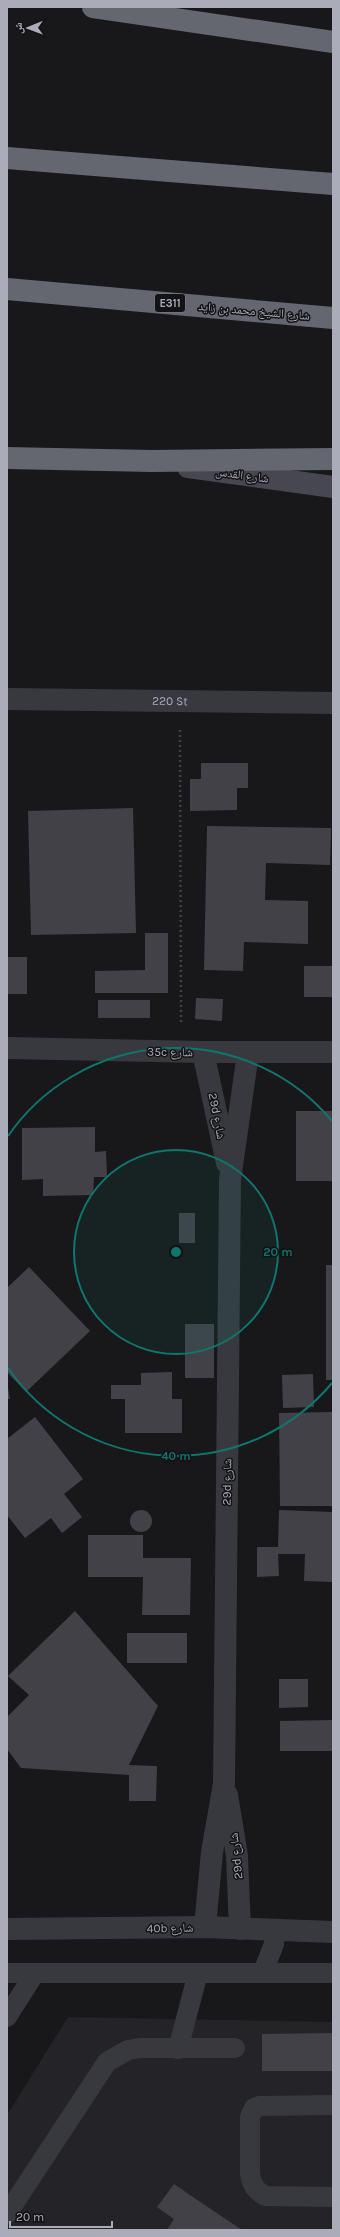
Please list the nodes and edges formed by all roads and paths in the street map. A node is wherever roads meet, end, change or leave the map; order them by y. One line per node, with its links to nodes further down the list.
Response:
1 (93, 7): 2 (highway)
2 (333, 42)
3 (7, 158): 4 (highway)
4 (333, 184)
5 (7, 289): 6 (highway, شارع الشيخ محمد بن زايد / E311)
6 (333, 318)
7 (7, 458): 9 (highway)
8 (333, 459): 9 (highway)
9 (152, 462): 10 (main road, شارع القدس)
10 (333, 487)
11 (7, 700): 12 (street, 220 St)
12 (180, 702): 13 (street, 220 St); 15 (path)
13 (333, 703)
14 (7, 1048): 15 (street, 35c شارع)
15 (181, 1052): 16 (street, 35c شارع)
16 (203, 1052): 18 (street, 35c شارع); 19 (street, 29d شارع)
17 (333, 1052): 18 (street, 35c شارع)
18 (248, 1053): 19 (street, 29d شارع)
19 (230, 1180): 20 (street, 29d شارع)
20 (224, 1784): 21 (street, 29d شارع); 23 (street, 29d شارع)
21 (205, 1927): 22 (street, 40b شارع); 23 (street, 40b شارع)
22 (7, 1929)
23 (240, 1929): 24 (street, 40b شارع)
24 (275, 1930): 25 (street, 40b شارع); 26 (lane)
25 (333, 1932)
26 (263, 1972): 29 (lane); 30 (lane)
27 (7, 1973): 28 (lane)
28 (35, 1973): 29 (lane); 31 (lane)
29 (198, 1973): 33 (lane)
30 (333, 1973)
31 (7, 2017)
32 (235, 2048): 33 (lane)
33 (178, 2049): 36 (lane)
34 (333, 2105): 35 (lane)
35 (333, 2197)
36 (7, 2214)

